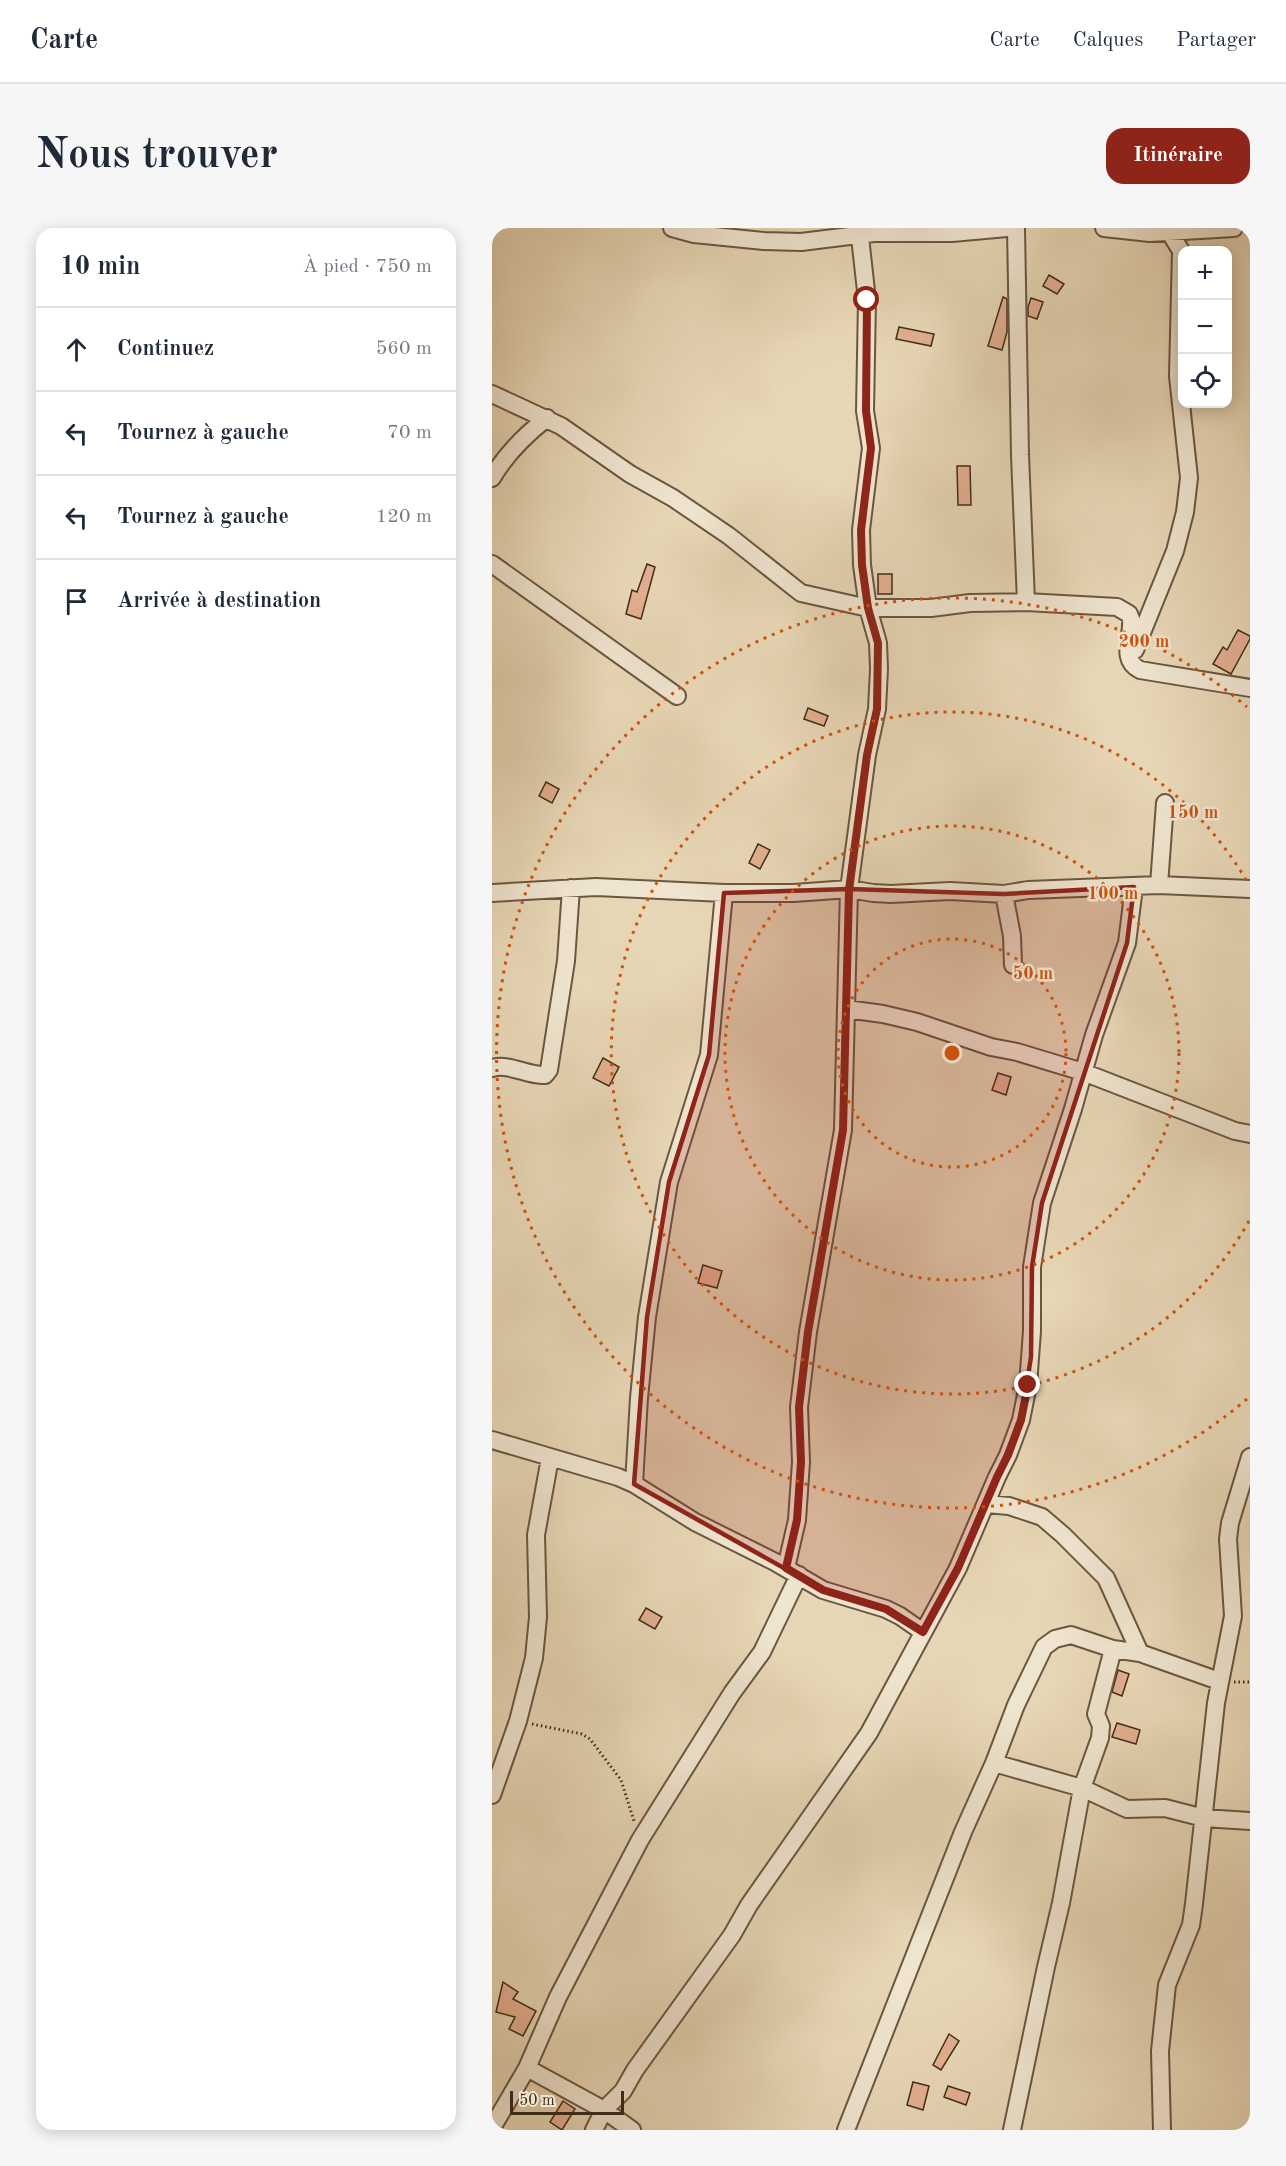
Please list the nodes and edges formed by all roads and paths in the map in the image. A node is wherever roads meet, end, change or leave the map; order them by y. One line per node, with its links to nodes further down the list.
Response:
1 (672, 228): 7 (street)
2 (1007, 228): 7 (street)
3 (1016, 228): 12 (street)
4 (1104, 228): 6 (street)
5 (1234, 228): 6 (street)
6 (1171, 230): 14 (street)
7 (859, 232): 13 (street)
8 (492, 394): 9 (street)
9 (547, 418): 10 (street); 13 (street)
10 (492, 478)
11 (492, 564): 16 (street)
12 (1026, 602): 13 (street); 14 (street)
13 (868, 608): 22 (street)
14 (1130, 662): 15 (street)
15 (1250, 688)
16 (677, 696)
17 (1165, 802): 18 (street)
18 (1159, 885): 19 (street); 21 (street)
19 (1134, 887): 25 (street); 29 (street)
20 (571, 888): 23 (street); 24 (street); 28 (street)
21 (1250, 889)
22 (849, 890): 24 (street); 25 (street); 27 (street)
23 (492, 893)
24 (724, 893): 34 (street)
25 (1004, 894): 26 (street)
26 (1013, 965)
27 (846, 1010): 29 (street); 36 (street)
28 (492, 1068)
29 (1083, 1072): 30 (street); 35 (street)
30 (1250, 1134)
31 (492, 1440): 33 (street)
32 (1250, 1456): 40 (street)
33 (550, 1458): 34 (street); 41 (street)
34 (634, 1484): 36 (street)
35 (986, 1504): 37 (street); 39 (street)
36 (792, 1571): 37 (street); 47 (street)
37 (923, 1632): 49 (street)
38 (1113, 1649): 39 (street); 42 (street); 43 (street)
39 (1140, 1653): 40 (street)
40 (1219, 1681): 45 (street)
41 (518, 1720): 44 (street); 47 (path)
42 (994, 1763): 43 (street); 53 (street)
43 (1082, 1788): 45 (street); 54 (street)
44 (492, 1795)
45 (1204, 1818): 46 (street); 55 (street)
46 (1250, 1821)
47 (640, 1840): 48 (street)
48 (527, 2068): 49 (street); 50 (street)
49 (604, 2110): 51 (street); 52 (street)
50 (492, 2128)
51 (594, 2130)
52 (632, 2130)
53 (846, 2130)
54 (1012, 2130)
55 (1162, 2130)

